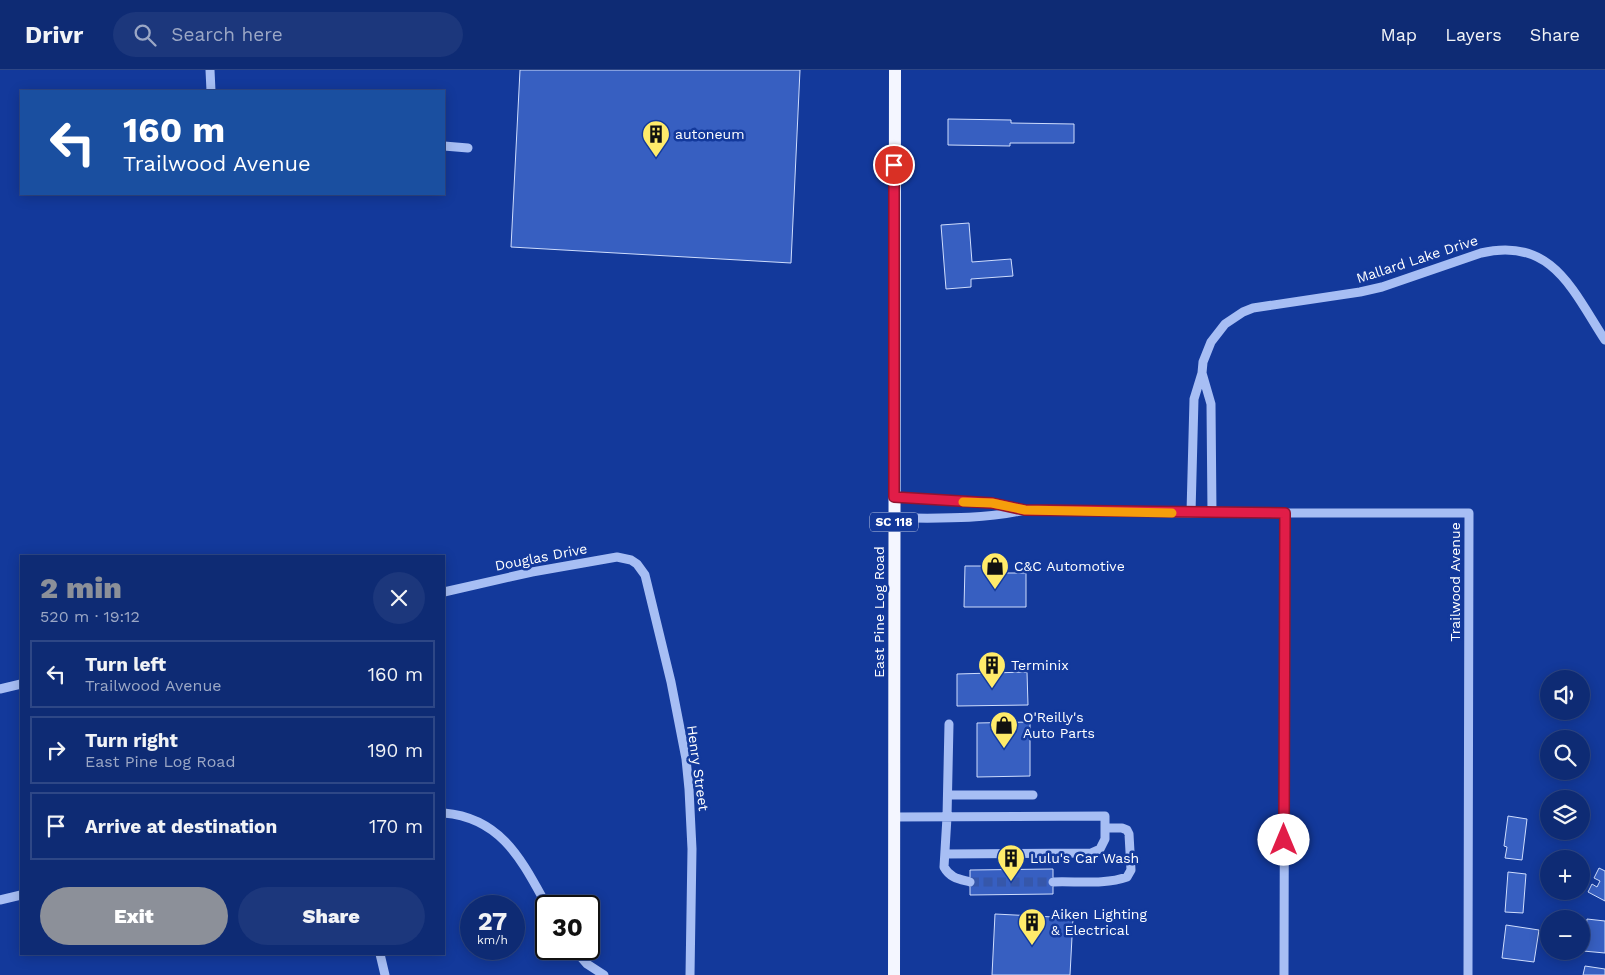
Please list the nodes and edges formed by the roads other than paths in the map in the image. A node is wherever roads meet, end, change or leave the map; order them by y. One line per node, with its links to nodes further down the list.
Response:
1 (210, 70): 3 (street)
2 (895, 70): 8 (main road, East Pine Log Road / SC 118)
3 (211, 90)
4 (445, 146): 5 (street)
5 (468, 148)
6 (1605, 340): 7 (street, Mallard Lake Drive)
7 (1202, 373): 10 (street, Mallard Lake Drive); 11 (street)
8 (894, 497): 9 (street, Trailwood Avenue); 13 (main road, East Pine Log Road / SC 118)
9 (1025, 510): 10 (street, Trailwood Avenue); 13 (street, Trailwood Avenue)
10 (1191, 513): 11 (street, Trailwood Avenue)
11 (1212, 513): 12 (street, Trailwood Avenue)
12 (1285, 513): 37 (street); 38 (street, Trailwood Avenue)
13 (894, 518): 22 (main road, East Pine Log Road / SC 118)
14 (642, 569): 15 (street, Douglas Drive); 35 (street, Henry Street)
15 (445, 592)
16 (20, 684): 17 (street)
17 (0, 688)
18 (949, 724): 19 (street)
19 (948, 795): 20 (street); 23 (street)
20 (1033, 795)
21 (445, 813): 29 (street)
22 (894, 817): 23 (street); 36 (main road, East Pine Log Road / SC 118)
23 (948, 817): 24 (street); 25 (street)
24 (1105, 828): 25 (street); 27 (street)
25 (946, 854): 26 (street)
26 (970, 882)
27 (1052, 882)
28 (20, 895): 30 (street)
29 (541, 895)
30 (0, 900)
31 (380, 955): 33 (street)
32 (584, 960): 34 (street)
33 (385, 975)
34 (604, 975)
35 (690, 975)
36 (894, 975)
37 (1284, 975)
38 (1468, 975)

